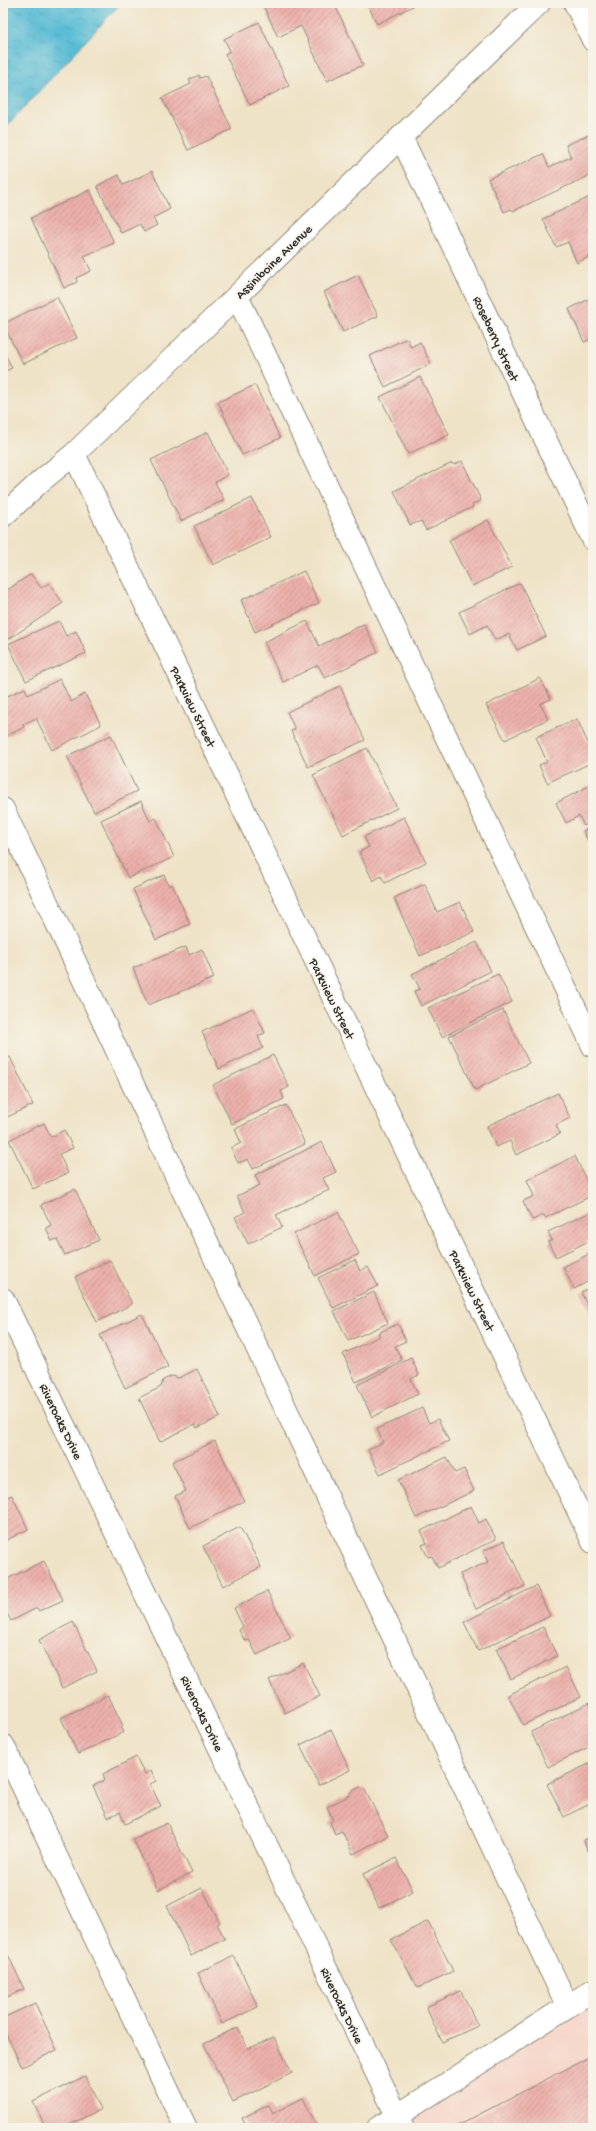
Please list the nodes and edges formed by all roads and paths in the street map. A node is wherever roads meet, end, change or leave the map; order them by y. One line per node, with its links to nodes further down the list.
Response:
1 (539, 3): 4 (street, Assiniboine Avenue)
2 (575, 3): 3 (street)
3 (593, 40)
4 (401, 137): 5 (street, Assiniboine Avenue); 8 (street, Roseberry Street)
5 (237, 296): 6 (street, Assiniboine Avenue); 10 (street)
6 (74, 454): 7 (street, Assiniboine Avenue); 12 (street, Parkview Street)
7 (3, 516)
8 (593, 539)
9 (4, 815): 15 (street)
10 (593, 1046)
11 (3, 1299): 16 (street, Riveroaks Drive)
12 (593, 1542)
13 (3, 1745): 17 (street)
14 (593, 1990): 15 (street)
15 (567, 2006): 16 (street)
16 (400, 2122): 18 (street)
17 (186, 2128)
18 (378, 2128)

